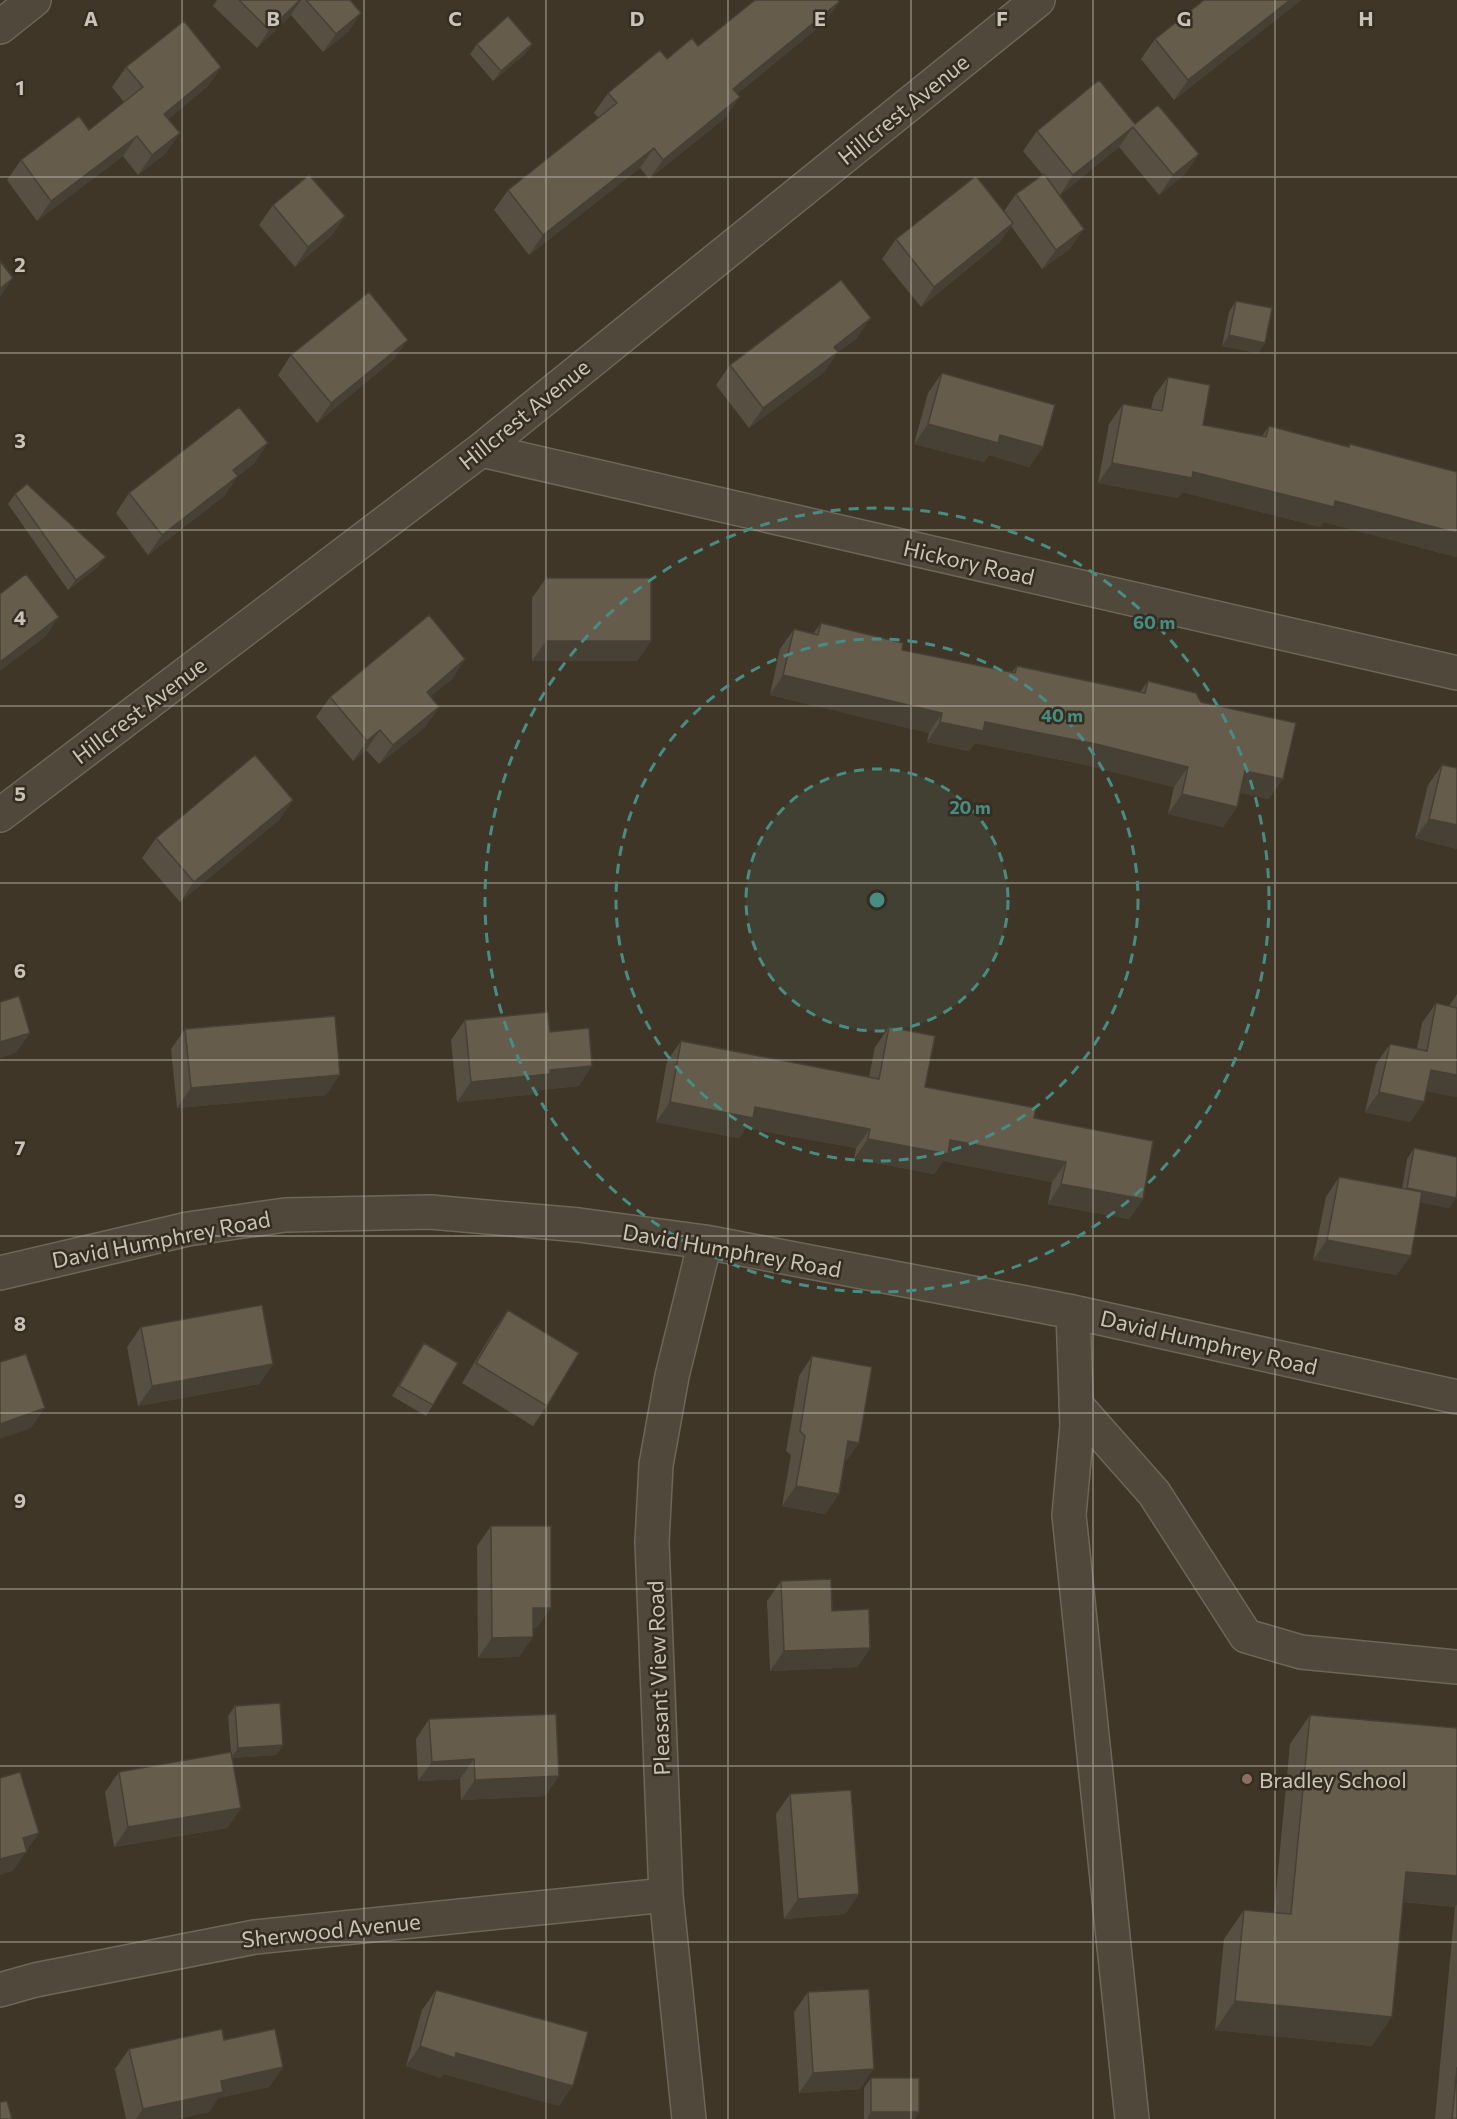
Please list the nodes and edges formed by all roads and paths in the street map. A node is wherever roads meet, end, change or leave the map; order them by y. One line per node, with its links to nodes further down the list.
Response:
1 (34, 0): 3 (street)
2 (1038, 0): 4 (street, Hillcrest Avenue)
3 (0, 27)
4 (481, 450): 5 (street, Hickory Road); 6 (street, Hillcrest Avenue)
5 (1457, 673)
6 (0, 815)
7 (705, 1242): 8 (street, David Humphrey Road); 9 (street, David Humphrey Road); 13 (street, Pleasant View Road)
8 (0, 1273)
9 (1073, 1312): 10 (street, David Humphrey Road); 11 (street)
10 (1457, 1397)
11 (1076, 1405): 12 (street); 16 (street)
12 (1457, 1667)
13 (666, 1895): 14 (street, Sherwood Avenue); 15 (street, Pleasant View Road)
14 (0, 1990)
15 (689, 2119)
16 (1132, 2119)

